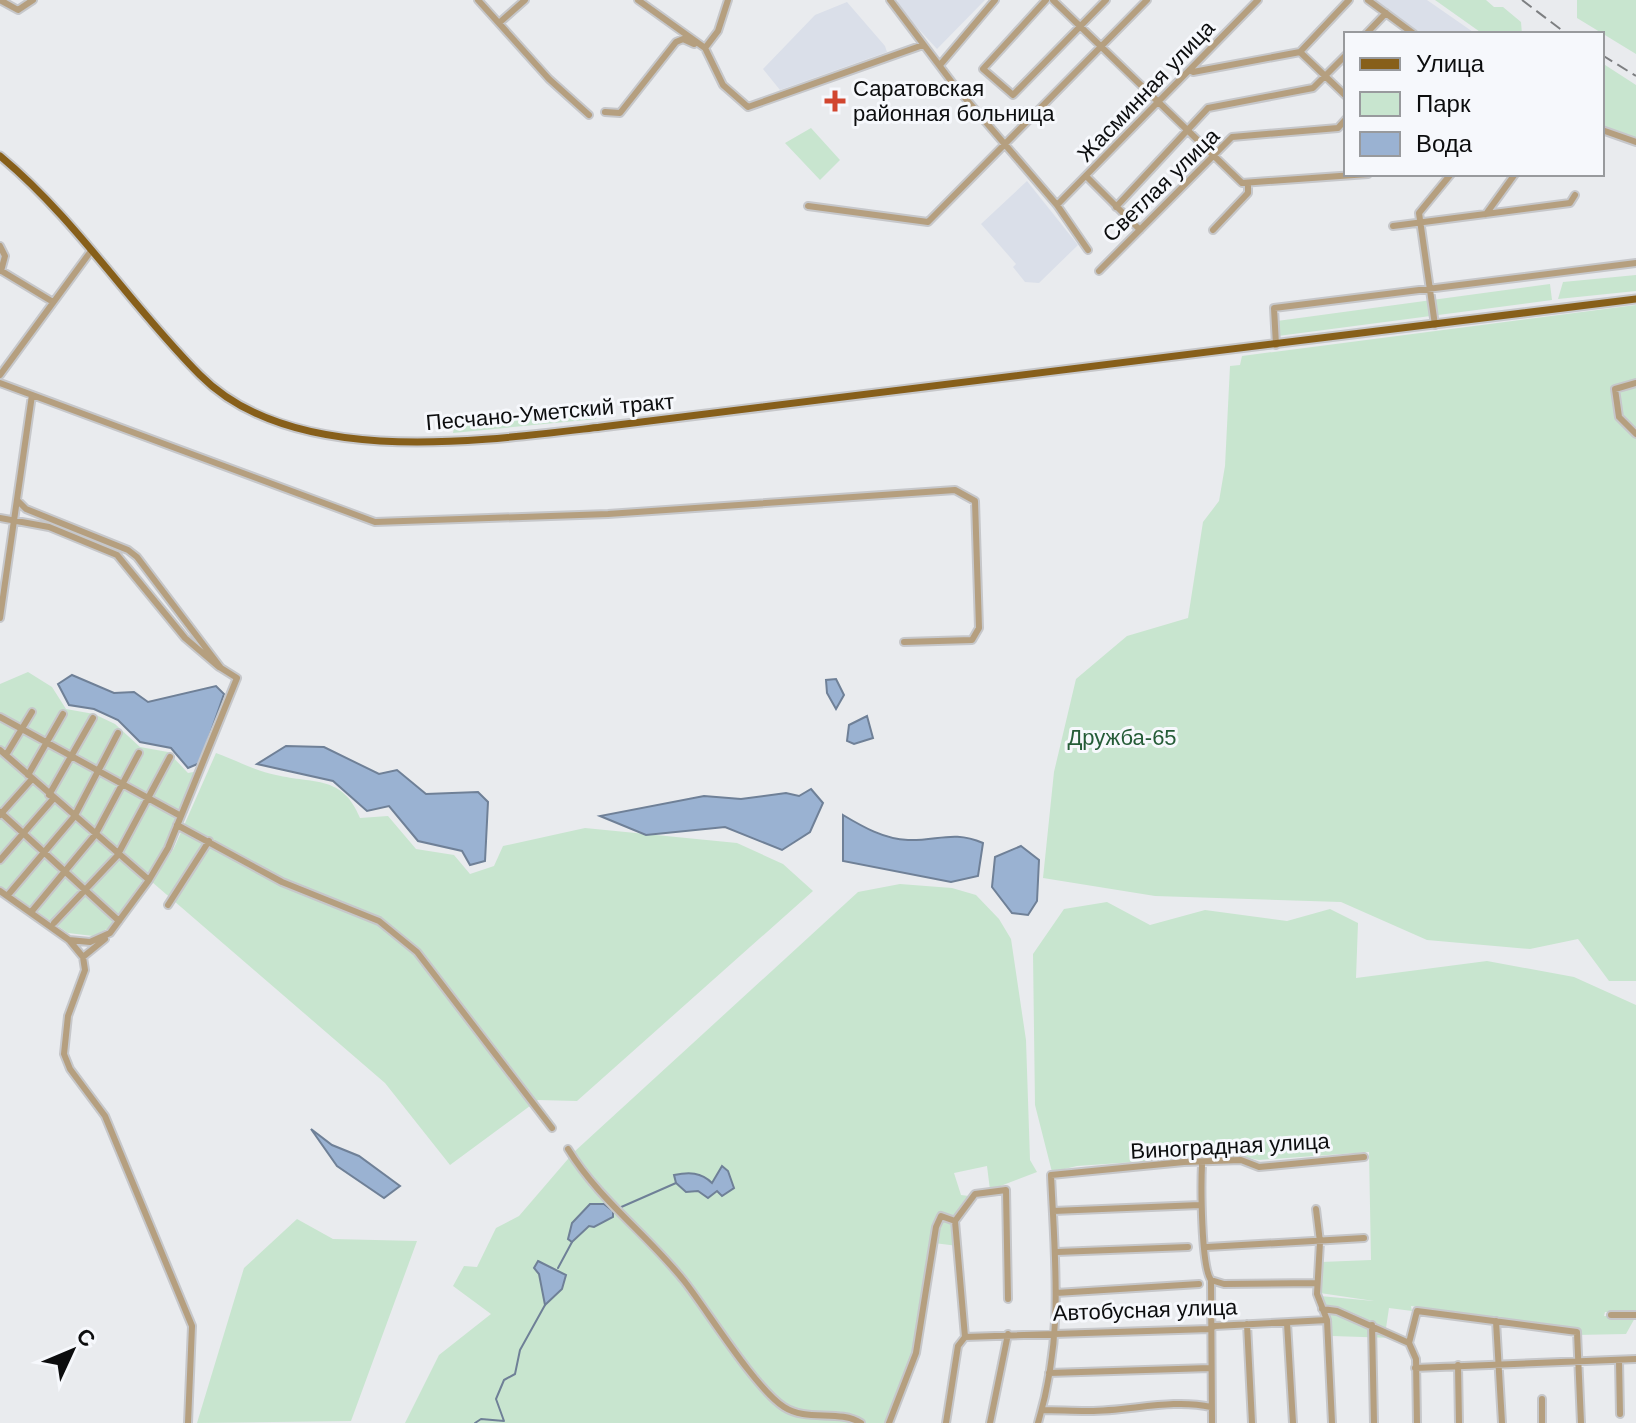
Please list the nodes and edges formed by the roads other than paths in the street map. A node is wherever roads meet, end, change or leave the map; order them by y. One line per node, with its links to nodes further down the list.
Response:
1 (0, 0): 2 (street)
2 (33, 0)
3 (478, 0): 17 (street)
4 (525, 0): 17 (street)
5 (638, 0): 23 (street)
6 (728, 0): 23 (street)
7 (890, 0): 21 (street)
8 (995, 0): 26 (street)
9 (1046, 0): 18 (street)
10 (1053, 0): 18 (street)
11 (1106, 0): 18 (street)
12 (1147, 0): 22 (street)
13 (1258, 0): 27 (street, Жасминная улица)
14 (1349, 0): 24 (street)
15 (1368, 0): 16 (street)
16 (1386, 13): 19 (street); 20 (street)
17 (499, 23): 32 (street)
18 (1080, 26): 22 (street)
19 (1368, 32)
20 (1413, 32)
21 (923, 45): 23 (street); 26 (street)
22 (1103, 47): 30 (street); 37 (street)
23 (705, 48): 31 (street)
24 (1300, 52): 27 (street); 28 (street)
25 (1344, 57): 28 (street)
26 (940, 65): 37 (street)
27 (1191, 72): 30 (street, Жасминная улица)
28 (1326, 77): 29 (street); 34 (street)
29 (1344, 94)
30 (1161, 103): 34 (street); 43 (street, Жасминная улица)
31 (605, 112)
32 (589, 115)
33 (1344, 121): 38 (street, Светлая улица)
34 (1187, 129): 38 (street); 48 (street)
35 (1604, 131): 36 (street)
36 (1636, 142)
37 (1007, 145): 46 (street); 47 (street)
38 (1212, 154): 44 (street); 52 (street, Светлая улица)
39 (0, 156): 56 (main road, Песчано-Уметский тракт)
40 (1344, 176): 44 (street)
41 (1449, 176): 50 (street)
42 (1514, 176): 49 (street)
43 (1087, 177): 46 (street, Жасминная улица); 48 (street)
44 (1245, 183): 53 (street)
45 (1575, 195): 49 (street)
46 (1057, 205): 55 (street)
47 (808, 206)
48 (1116, 207): 52 (street)
49 (1486, 214): 50 (street)
50 (1420, 224): 51 (street); 60 (street)
51 (1393, 226)
52 (1140, 230): 59 (street, Светлая улица)
53 (1213, 230)
54 (0, 246): 58 (street)
55 (1088, 250)
56 (91, 251): 62 (street); 64 (main road, Песчано-Уметский тракт)
57 (1636, 263): 60 (street)
58 (1, 271): 62 (street)
59 (1099, 271)
60 (1429, 288): 63 (street); 64 (street)
61 (1636, 299): 63 (main road, Песчано-Уметский тракт)
62 (53, 302): 65 (street)
63 (1435, 325): 64 (main road, Песчано-Уметский тракт)
64 (1276, 345)
65 (0, 375)
66 (0, 383): 68 (street)
67 (1636, 383): 69 (street)
68 (32, 395): 70 (street); 76 (street)
69 (1636, 434)
70 (17, 500): 71 (street); 73 (street)
71 (26, 509): 74 (street); 77 (street)
72 (0, 518): 73 (street)
73 (13, 522): 74 (street); 75 (street)
74 (40, 524): 77 (street)
75 (0, 618)
76 (904, 642)
77 (221, 668): 95 (street)
78 (32, 712): 82 (street)
79 (63, 714): 84 (street)
80 (0, 717): 82 (street)
81 (93, 718): 87 (street)
82 (20, 730): 84 (street); 85 (street)
83 (118, 733): 89 (street)
84 (45, 743): 87 (street); 90 (street)
85 (3, 753): 90 (street)
86 (139, 753): 91 (street)
87 (71, 756): 89 (street); 92 (street)
88 (170, 757): 93 (street)
89 (96, 770): 91 (street); 96 (street)
90 (30, 777): 92 (street); 94 (street)
91 (121, 783): 93 (street); 99 (street)
92 (52, 797): 96 (street); 98 (street)
93 (146, 798): 95 (street); 102 (street)
94 (1, 813): 98 (street)
95 (179, 815): 97 (street)
96 (74, 817): 99 (street); 101 (street)
97 (177, 825): 100 (street); 105 (street)
98 (23, 833): 101 (street); 103 (street)
99 (95, 835): 102 (street); 104 (street)
100 (209, 841): 109 (street); 116 (street)
101 (43, 852): 104 (street); 108 (street)
102 (117, 856): 105 (street); 107 (street)
103 (0, 860)
104 (65, 873): 107 (street); 110 (street)
105 (149, 880): 111 (street)
106 (0, 891): 108 (street)
107 (85, 892): 111 (street); 112 (street)
108 (8, 895): 110 (street)
109 (168, 905)
110 (32, 911): 114 (street)
111 (119, 921): 113 (street)
112 (54, 923)
113 (110, 933): 114 (street); 115 (street)
114 (69, 940): 115 (street)
115 (83, 957): 159 (street)
116 (552, 1128)
117 (568, 1149): 160 (street)
118 (1364, 1157): 119 (street, Виноградная улица)
119 (1202, 1164): 120 (street); 122 (street, Виноградная улица)
120 (1200, 1205): 122 (street); 127 (street)
121 (1316, 1209): 125 (street)
122 (1053, 1211): 128 (street)
123 (955, 1221): 133 (street); 145 (street); 161 (street)
124 (1364, 1238): 125 (street)
125 (1320, 1242): 127 (street); 130 (street)
126 (1188, 1247): 128 (street)
127 (1207, 1247): 129 (street)
128 (1057, 1252): 132 (street)
129 (1211, 1280): 130 (street); 142 (street)
130 (1317, 1283): 134 (street)
131 (1199, 1284): 132 (street)
132 (1056, 1293): 143 (street)
133 (1008, 1299)
134 (1322, 1309): 137 (street); 141 (street)
135 (1611, 1315): 136 (street)
136 (1636, 1315)
137 (1327, 1320): 139 (street, Автобусная улица); 168 (street)
138 (1496, 1321): 146 (street); 148 (street); 151 (street)
139 (1287, 1323): 140 (street, Автобусная улица); 167 (street)
140 (1247, 1324): 142 (street, Автобусная улица); 166 (street)
141 (1372, 1325): 146 (street); 169 (street)
142 (1209, 1329): 143 (street, Автобусная улица); 152 (street)
143 (1057, 1332): 144 (street, Автобусная улица); 154 (street)
144 (1008, 1334): 145 (street, Автобусная улица); 163 (street)
145 (965, 1337): 162 (street)
146 (1409, 1343): 153 (street)
147 (1636, 1359): 149 (street)
148 (1578, 1361): 149 (street); 151 (street); 174 (street)
149 (1619, 1361): 158 (street)
150 (1458, 1365): 151 (street); 153 (street); 171 (street)
151 (1499, 1365): 172 (street)
152 (1210, 1368): 154 (street); 156 (street)
153 (1415, 1368): 170 (street)
154 (1049, 1373): 157 (street)
155 (1542, 1399): 173 (street)
156 (1211, 1407): 157 (street); 165 (street)
157 (1042, 1410): 164 (street)
158 (1620, 1414)
159 (188, 1423)
160 (861, 1423)
161 (889, 1423)
162 (946, 1423)
163 (990, 1423)
164 (1038, 1423)
165 (1212, 1423)
166 (1252, 1423)
167 (1293, 1423)
168 (1332, 1423)
169 (1374, 1423)
170 (1417, 1423)
171 (1459, 1423)
172 (1502, 1423)
173 (1542, 1423)
174 (1581, 1423)

